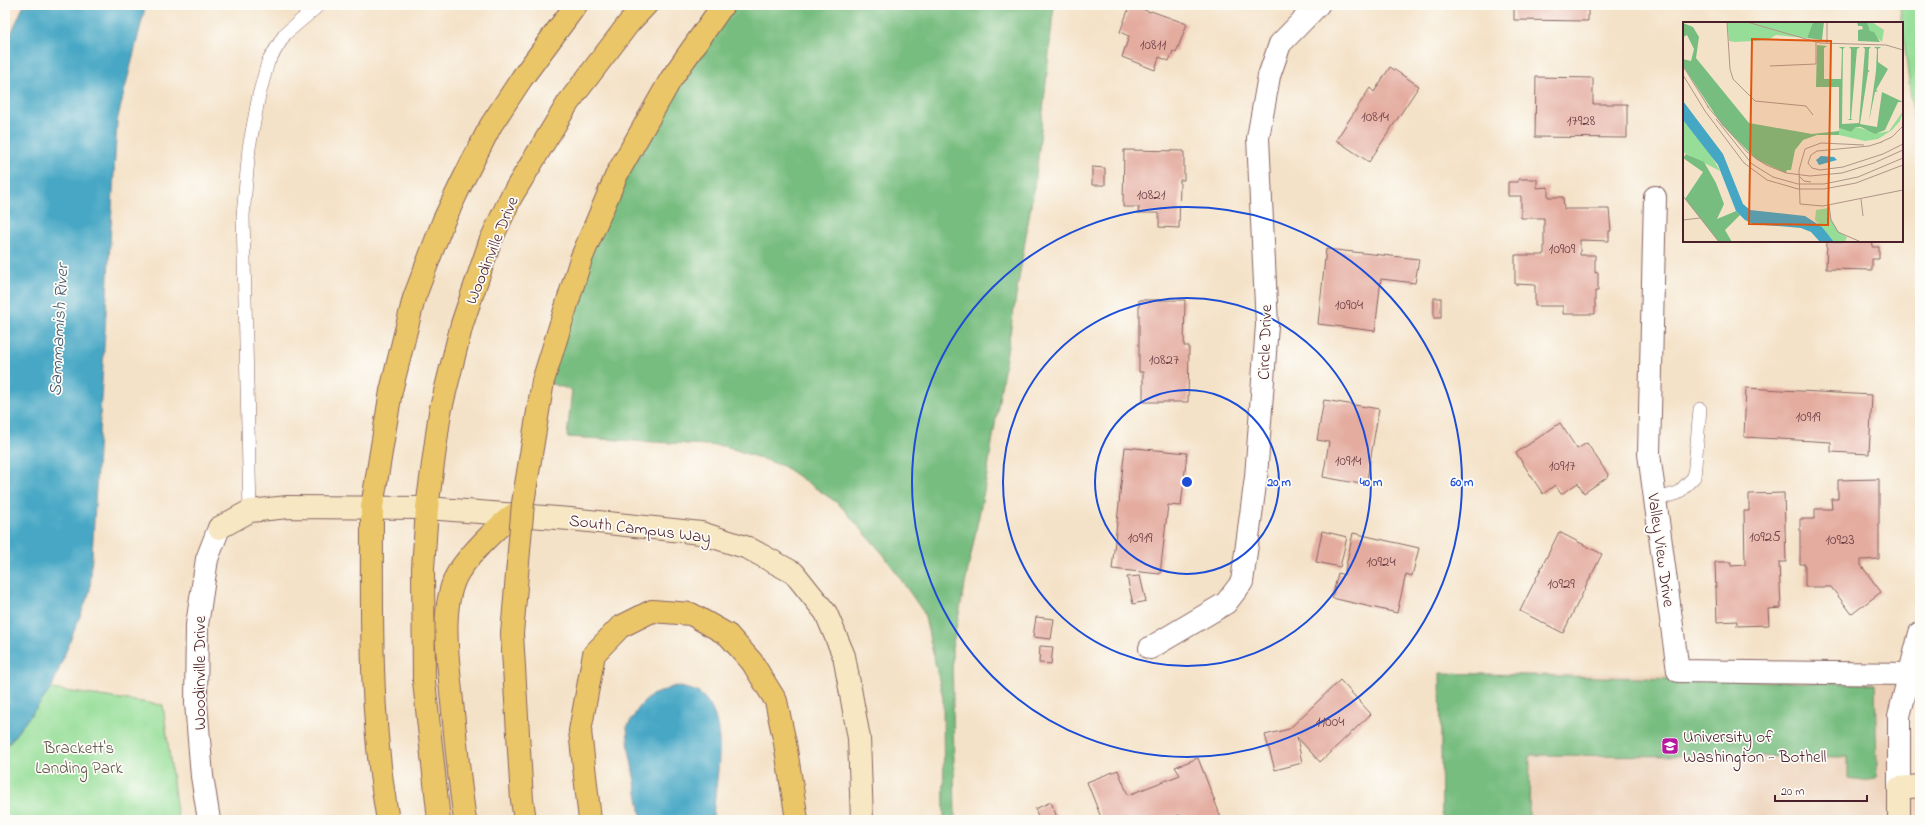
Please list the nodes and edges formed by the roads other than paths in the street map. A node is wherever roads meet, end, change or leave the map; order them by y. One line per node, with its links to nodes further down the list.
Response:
1 (319, 5): 11 (lane)
2 (576, 5): 9 (main road)
3 (646, 5): 10 (main road, Woodinville Drive)
4 (723, 5): 22 (main road, bridge)
5 (1318, 5): 15 (street, Circle Drive)
6 (1655, 197): 8 (street, Valley View Drive)
7 (1700, 409): 8 (lane)
8 (1655, 500): 16 (street, Valley View Drive)
9 (372, 507): 10 (street, South Campus Way); 11 (street, South Campus Way); 19 (main road)
10 (427, 508): 12 (street, South Campus Way); 20 (main road, Woodinville Drive)
11 (250, 511): 13 (street, South Campus Way)
12 (513, 515): 21 (main road); 25 (street, South Campus Way)
13 (219, 528): 18 (street, Woodinville Drive)
14 (1920, 633): 16 (street)
15 (1150, 648)
16 (1909, 674): 17 (street)
17 (1910, 787): 26 (street)
18 (209, 820)
19 (388, 820)
20 (439, 820)
21 (465, 820)
22 (525, 820)
23 (590, 820): 24 (main road)
24 (797, 820)
25 (862, 820)
26 (1899, 820)

